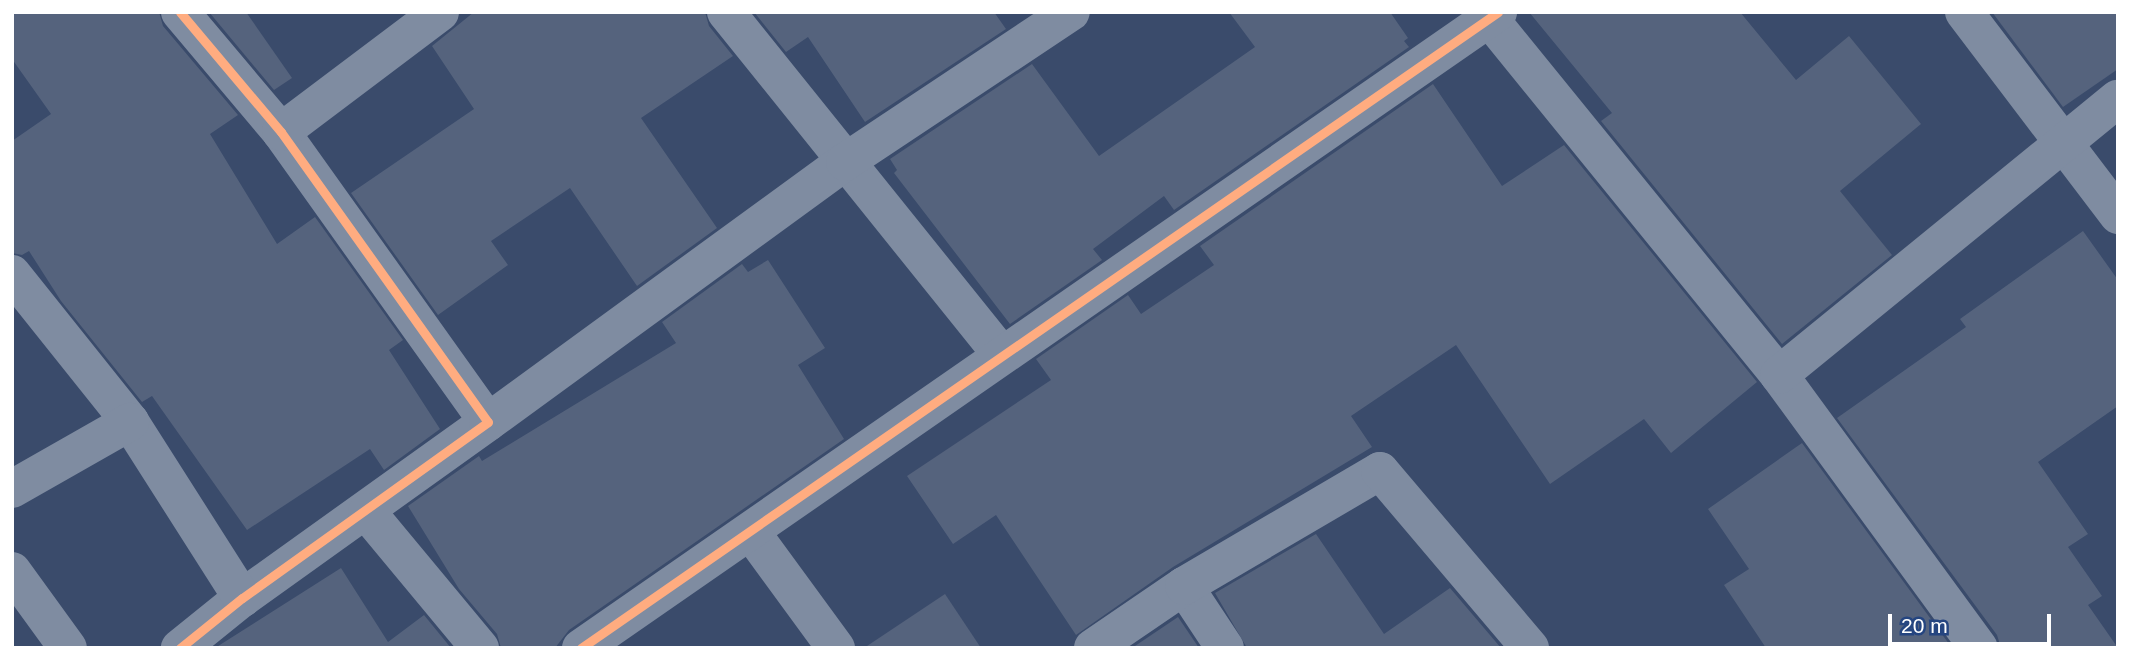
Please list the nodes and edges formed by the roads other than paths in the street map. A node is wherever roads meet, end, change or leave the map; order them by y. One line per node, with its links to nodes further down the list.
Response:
1 (180, 12): 8 (street)
2 (440, 12): 8 (street)
3 (726, 12): 10 (street)
4 (1071, 12): 10 (street)
5 (1964, 12): 9 (street)
6 (1493, 15): 13 (street); 14 (street)
7 (2118, 99): 9 (street)
8 (281, 132): 16 (street)
9 (2062, 141): 11 (street); 14 (street)
10 (845, 162): 13 (street); 16 (street)
11 (2118, 215)
12 (12, 274): 15 (street)
13 (1002, 355): 19 (street)
14 (1779, 375): 31 (street)
15 (130, 422): 17 (street); 22 (street)
16 (488, 422): 18 (street)
17 (12, 489)
18 (367, 512): 22 (street); 25 (street)
19 (751, 532): 26 (street); 27 (street)
20 (12, 571): 23 (street)
21 (1184, 586): 28 (street); 29 (street); 30 (street)
22 (242, 598): 24 (street)
23 (68, 648)
24 (180, 648)
25 (480, 648)
26 (581, 648)
27 (836, 648)
28 (1093, 648)
29 (1225, 648)
30 (1530, 648)
31 (1979, 648)

